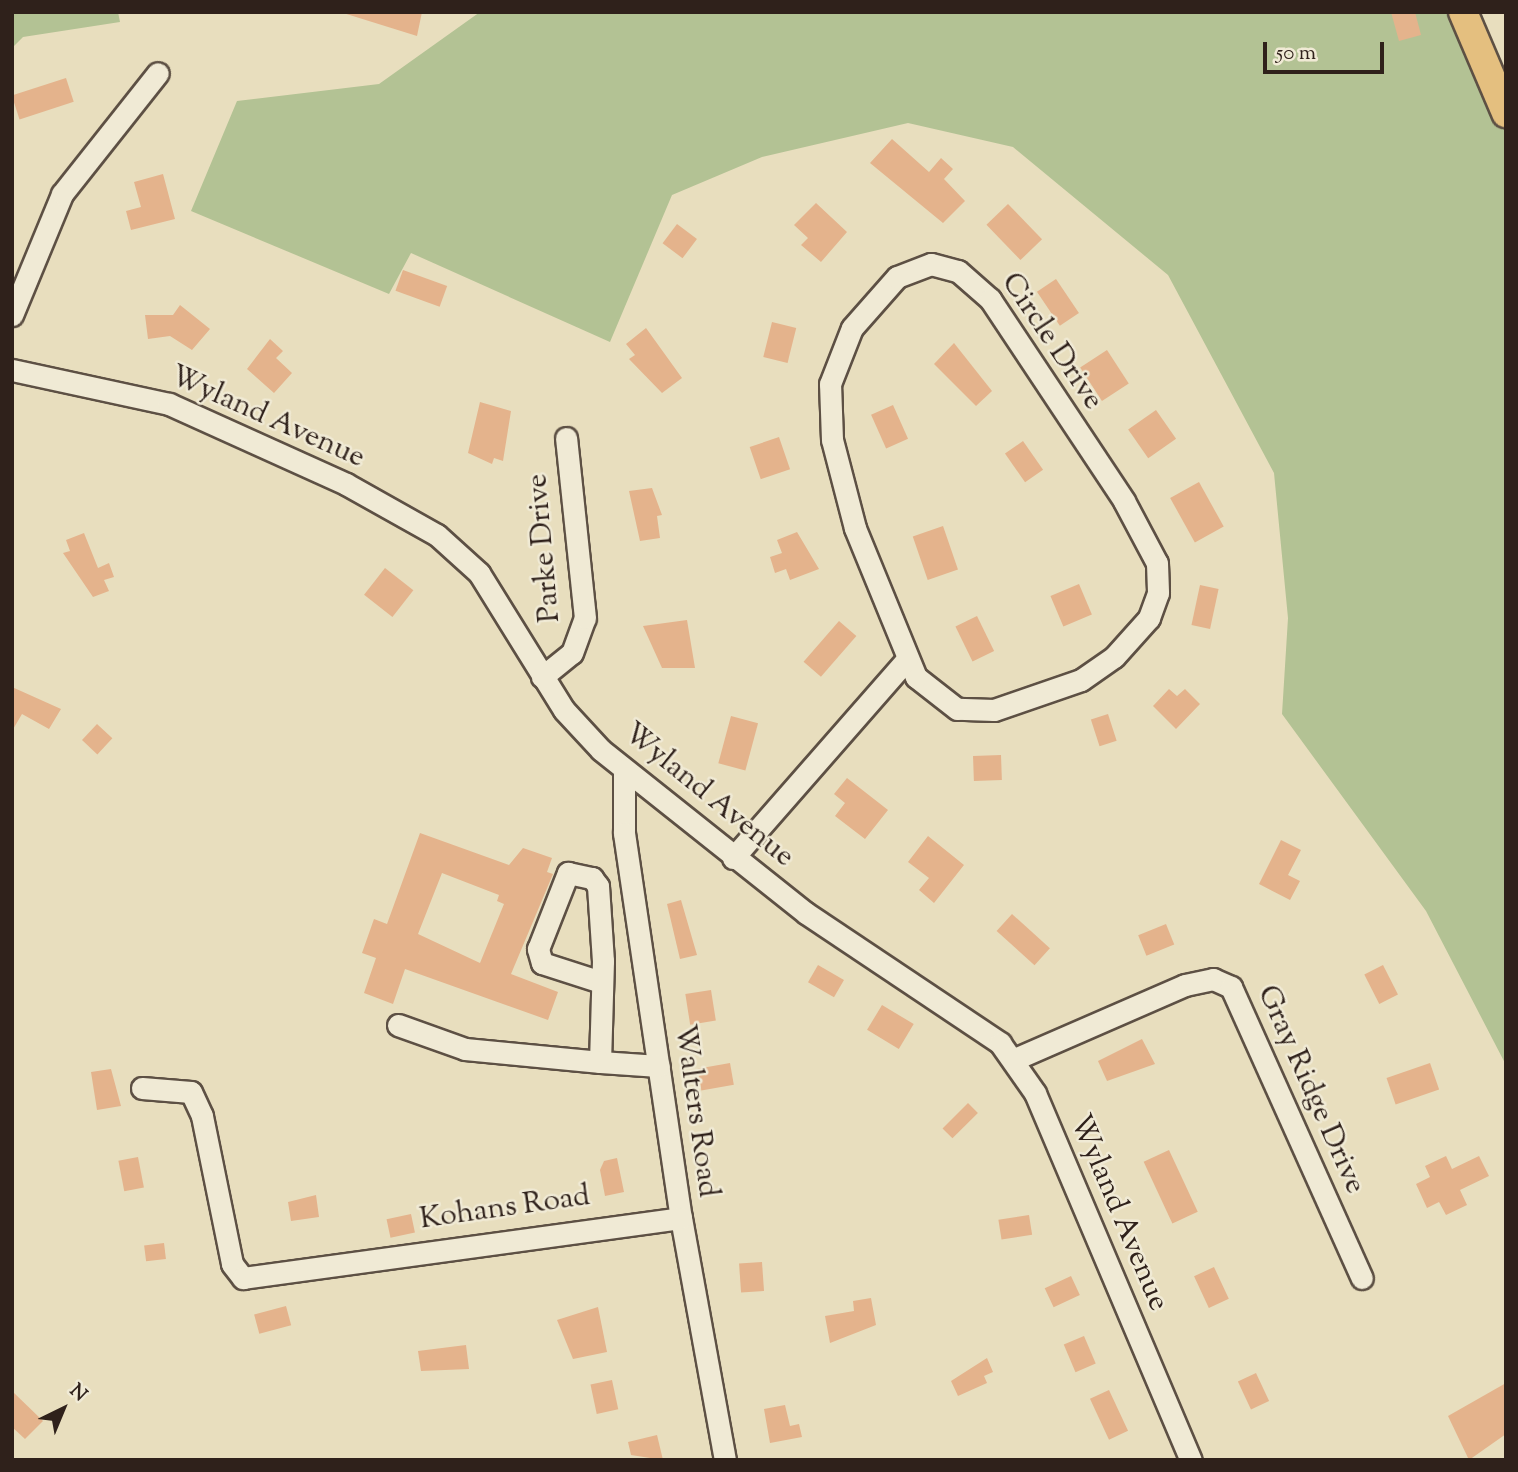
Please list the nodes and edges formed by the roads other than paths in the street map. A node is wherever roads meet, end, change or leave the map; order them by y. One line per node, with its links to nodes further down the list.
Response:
1 (1463, 12): 3 (main road)
2 (158, 74): 4 (street)
3 (1506, 113)
4 (12, 315)
5 (12, 370): 8 (street, Wyland Avenue)
6 (566, 438): 8 (street, Parke Drive)
7 (907, 659): 7 (street, Circle Drive); 10 (street)
8 (542, 677): 9 (street, Wyland Avenue)
9 (624, 769): 10 (street, Wyland Avenue); 15 (street, Walters Road)
10 (733, 858): 13 (street, Wyland Avenue)
11 (601, 982): 11 (street); 14 (street)
12 (398, 1025): 14 (street)
13 (1015, 1059): 18 (street, Gray Ridge Drive); 20 (street, Wyland Avenue)
14 (600, 1062): 15 (street)
15 (659, 1066): 17 (street, Walters Road)
16 (142, 1088): 17 (street, Kohans Road)
17 (681, 1217): 19 (street, Walters Road)
18 (1362, 1278)
19 (725, 1460)
20 (1191, 1460)

